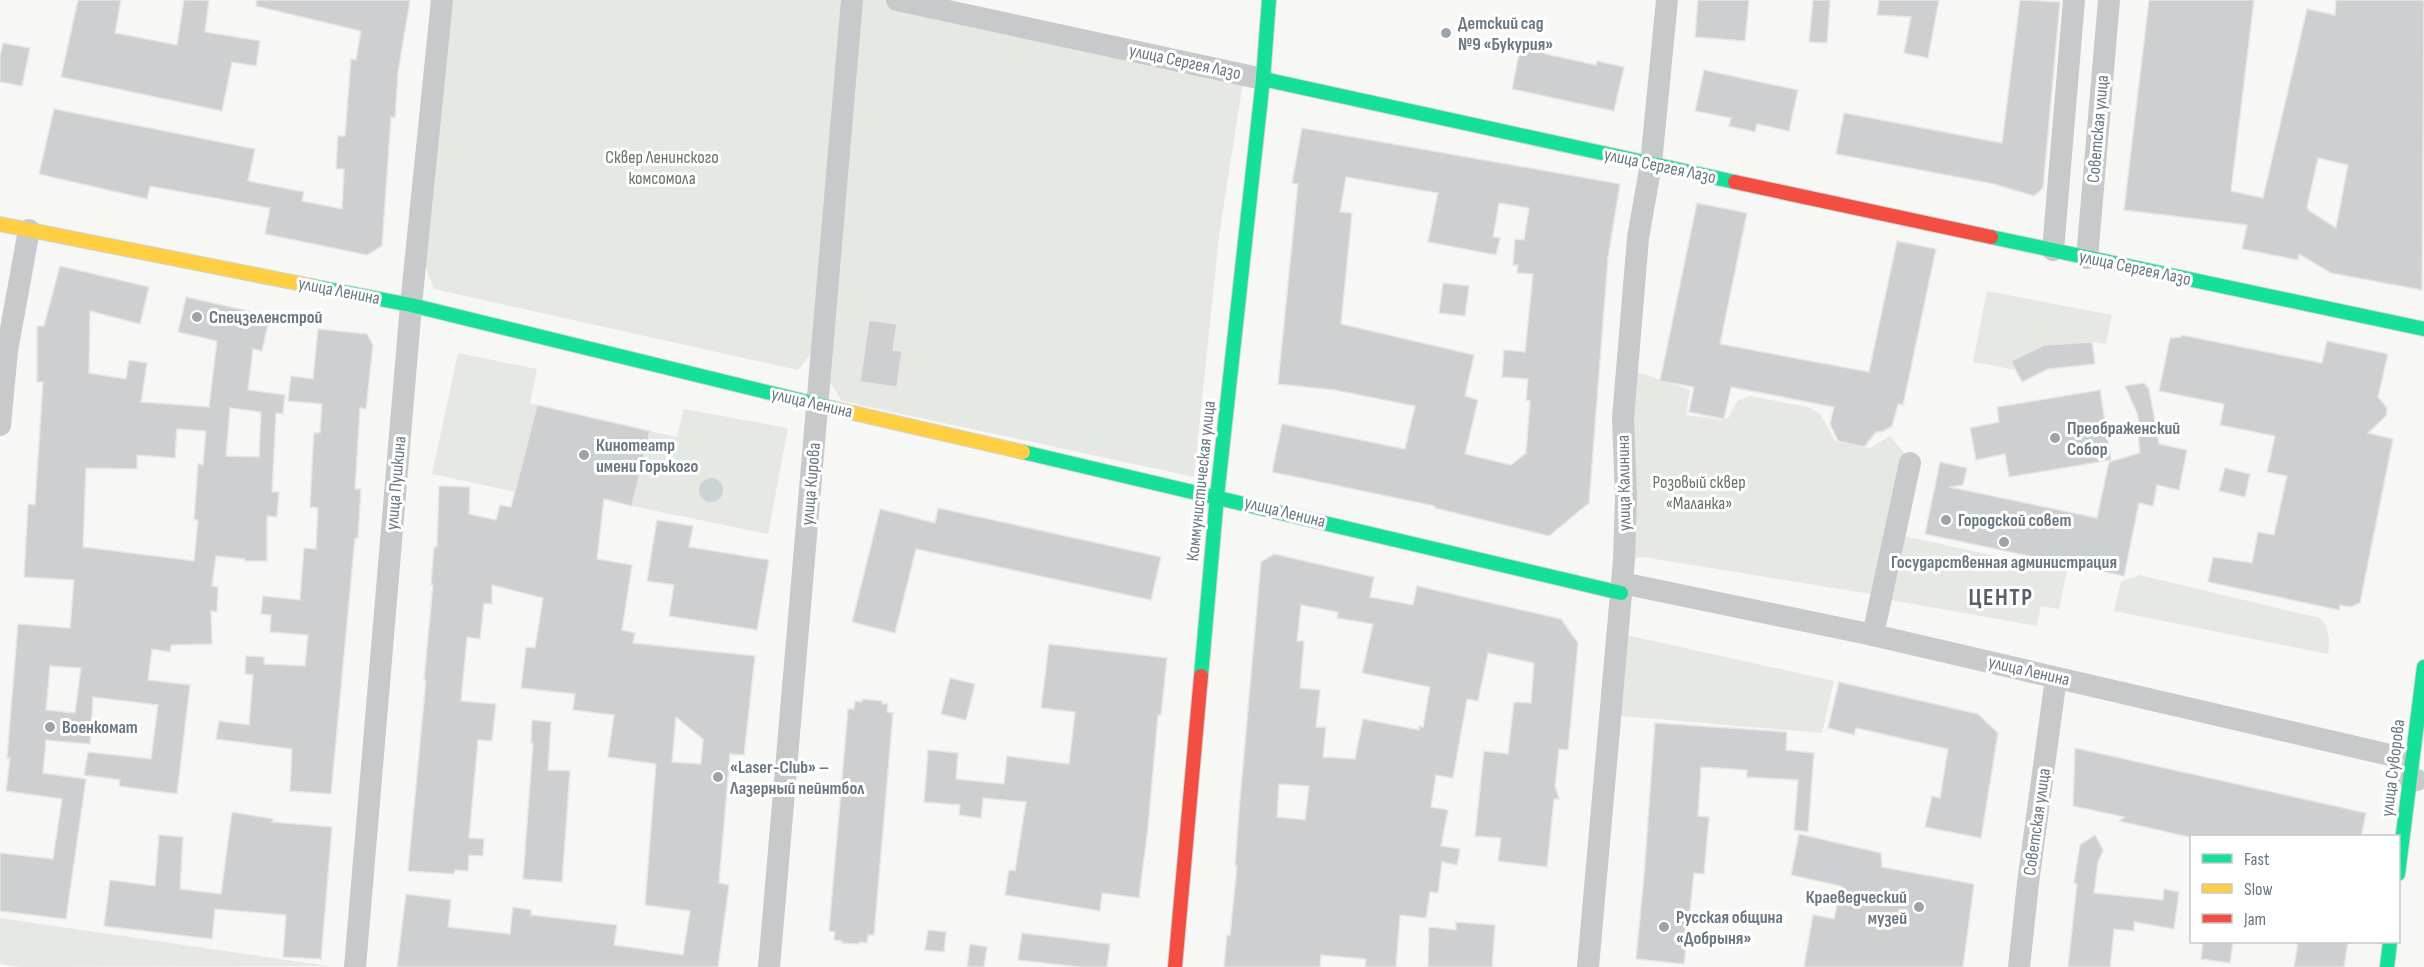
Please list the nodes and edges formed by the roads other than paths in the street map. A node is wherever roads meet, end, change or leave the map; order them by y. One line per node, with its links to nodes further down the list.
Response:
1 (442, 0): 14 (street, улица Пушкина)
2 (852, 0): 16 (street, улица Кирова)
3 (897, 0): 8 (street, улица Сергея Лазо)
4 (1269, 0): 8 (street, Коммунистическая улица)
5 (1667, 0): 9 (street, улица Калинина)
6 (2074, 0): 12 (street, Советская улица)
7 (2109, 0): 13 (street, Советская улица)
8 (1263, 79): 9 (street, улица Сергея Лазо); 19 (street, Коммунистическая улица)
9 (1651, 164): 12 (street, улица Сергея Лазо); 20 (street, улица Калинина)
10 (0, 224): 11 (street, улица Ленина)
11 (29, 230): 14 (street, улица Ленина); 17 (street)
12 (2053, 250): 13 (street, улица Сергея Лазо)
13 (2087, 258): 15 (street, улица Сергея Лазо)
14 (411, 305): 16 (street, улица Ленина); 27 (street, улица Пушкина)
15 (2424, 328)
16 (818, 405): 19 (street, улица Ленина); 28 (street, улица Кирова)
17 (0, 425)
18 (1910, 463): 21 (street)
19 (1217, 496): 20 (street, улица Ленина); 29 (street, Коммунистическая улица)
20 (1622, 588): 21 (street, улица Ленина); 30 (street, улица Калинина)
21 (1873, 635): 23 (street, улица Ленина)
22 (2424, 667): 24 (street, улица Суворова)
23 (2056, 678): 24 (street, улица Ленина); 31 (street, Советская улица)
24 (2417, 780): 25 (street, улица Суворова)
25 (2400, 864)
26 (2390, 943): 32 (street)
27 (355, 967)
28 (769, 967)
29 (1175, 967)
30 (1588, 967)
31 (2019, 967)
32 (2387, 967)

